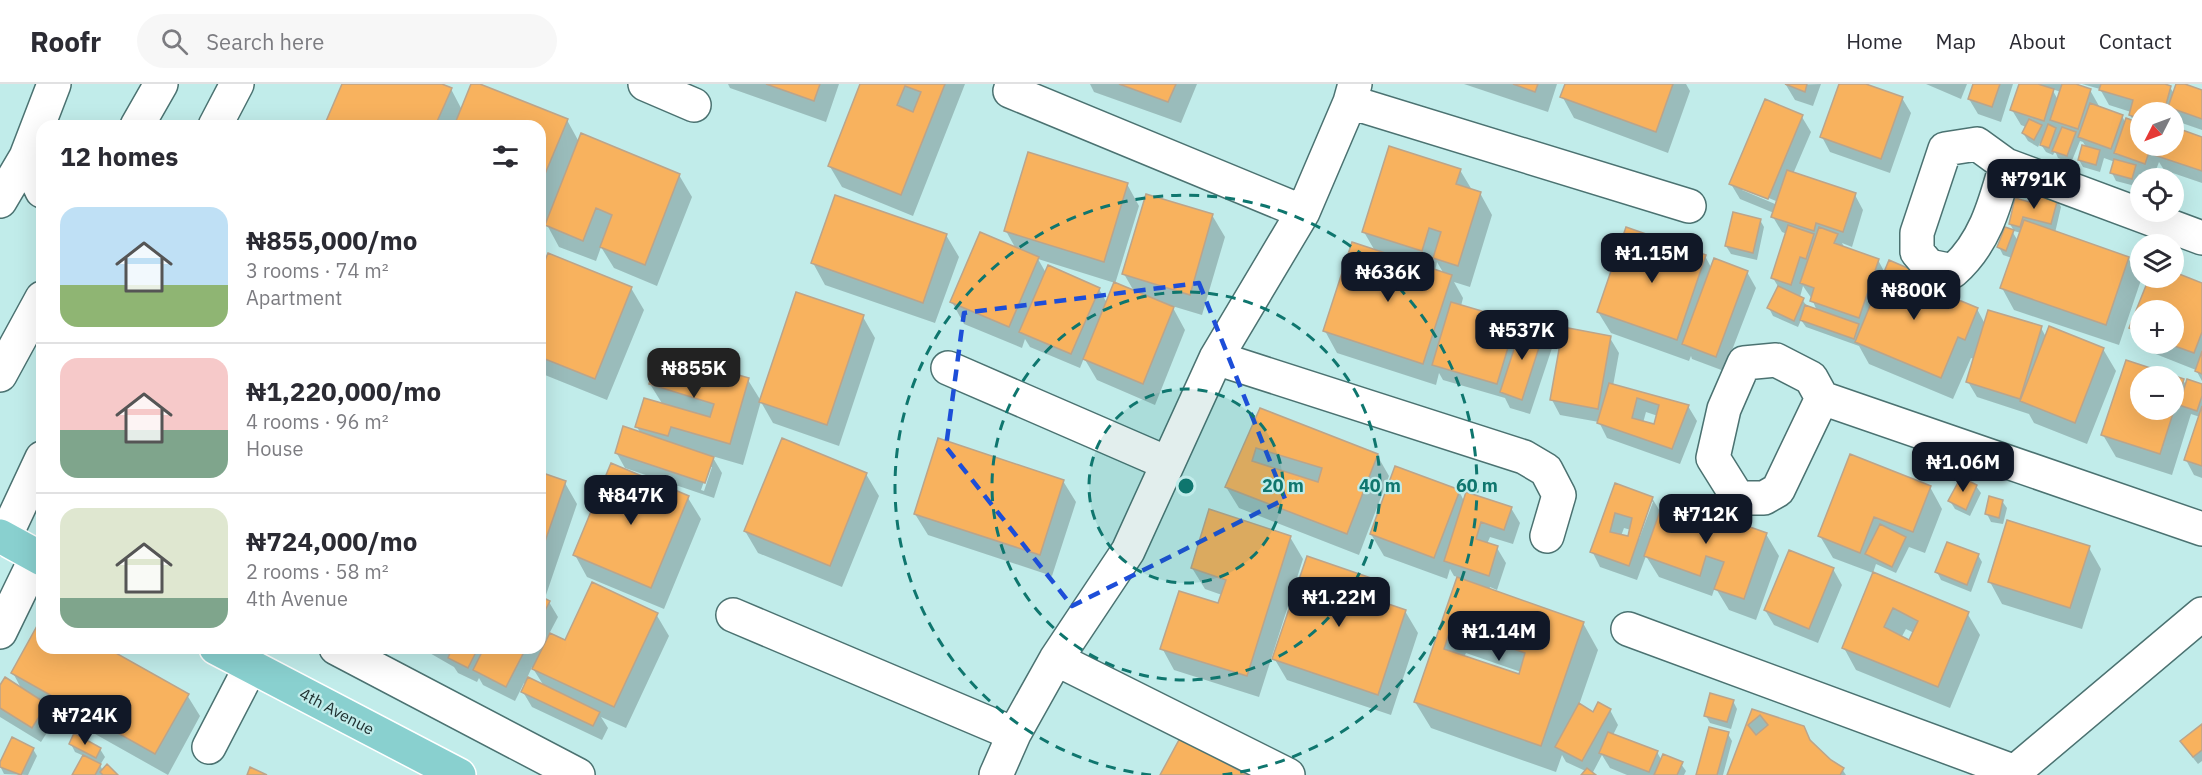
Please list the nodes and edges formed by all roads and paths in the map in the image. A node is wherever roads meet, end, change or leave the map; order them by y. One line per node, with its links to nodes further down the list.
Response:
1 (54, 84): 8 (street)
2 (161, 84): 9 (street)
3 (237, 84): 10 (street)
4 (645, 84): 7 (street)
5 (1010, 91): 17 (street)
6 (1353, 93): 16 (street); 17 (street)
7 (694, 105)
8 (40, 120)
9 (140, 120)
10 (218, 120)
11 (36, 131): 12 (street)
12 (26, 157): 14 (street); 15 (street)
13 (2006, 165): 18 (street)
14 (36, 178)
15 (0, 201)
16 (1689, 206)
17 (1303, 212): 20 (street)
18 (2202, 238)
19 (36, 309): 22 (street)
20 (1216, 358): 24 (street); 27 (street)
21 (948, 368): 24 (street)
22 (0, 375)
23 (1822, 398): 26 (street)
24 (1167, 463): 37 (street)
25 (36, 481): 28 (street)
26 (2202, 529)
27 (1547, 536)
28 (2, 537): 29 (main road)
29 (36, 555)
30 (36, 564): 34 (street)
31 (2202, 614): 41 (street)
32 (733, 615): 39 (street)
33 (1628, 629): 41 (street)
34 (0, 632)
35 (228, 654): 38 (main road, 4th Avenue)
36 (347, 654): 43 (street)
37 (1056, 659): 39 (street); 45 (street)
38 (251, 666): 40 (street); 42 (main road, 4th Avenue)
39 (1014, 734): 44 (street)
40 (209, 747)
41 (2013, 773)
42 (459, 775)
43 (578, 775)
44 (996, 775)
45 (1288, 775)

